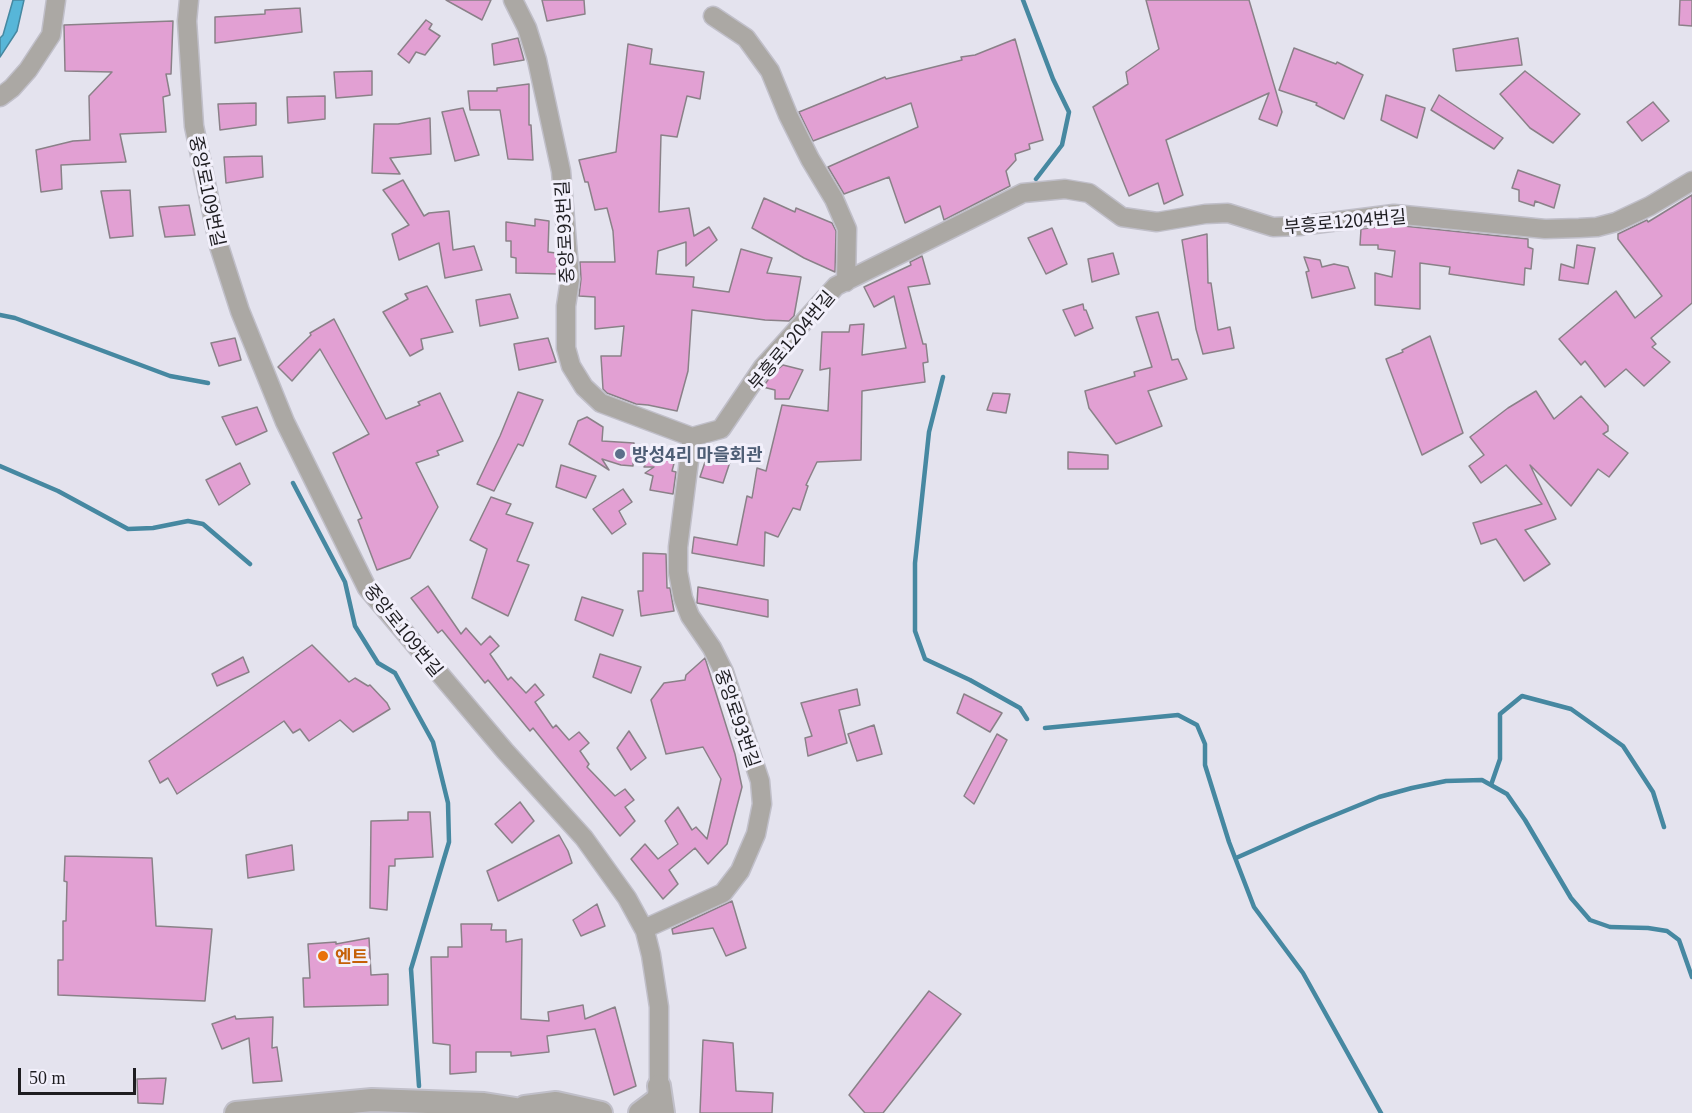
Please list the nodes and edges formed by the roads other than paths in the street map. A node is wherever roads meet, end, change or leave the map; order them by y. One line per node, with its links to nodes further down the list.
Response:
1 (56, 0): 5 (street)
2 (189, 0): 9 (street, 중앙로109번길)
3 (513, 0): 8 (street, 중앙로93번길)
4 (713, 16): 7 (street)
5 (0, 97)
6 (1692, 181): 7 (street, 부흥로1204번길)
7 (846, 282): 8 (street, 부흥로1204번길)
8 (692, 437): 9 (street, 중앙로93번길)
9 (644, 929): 10 (street, 중앙로109번길)
10 (654, 1105)
11 (513, 1108): 12 (street); 13 (street); 14 (street)
12 (236, 1113)
13 (541, 1113)
14 (601, 1113)

